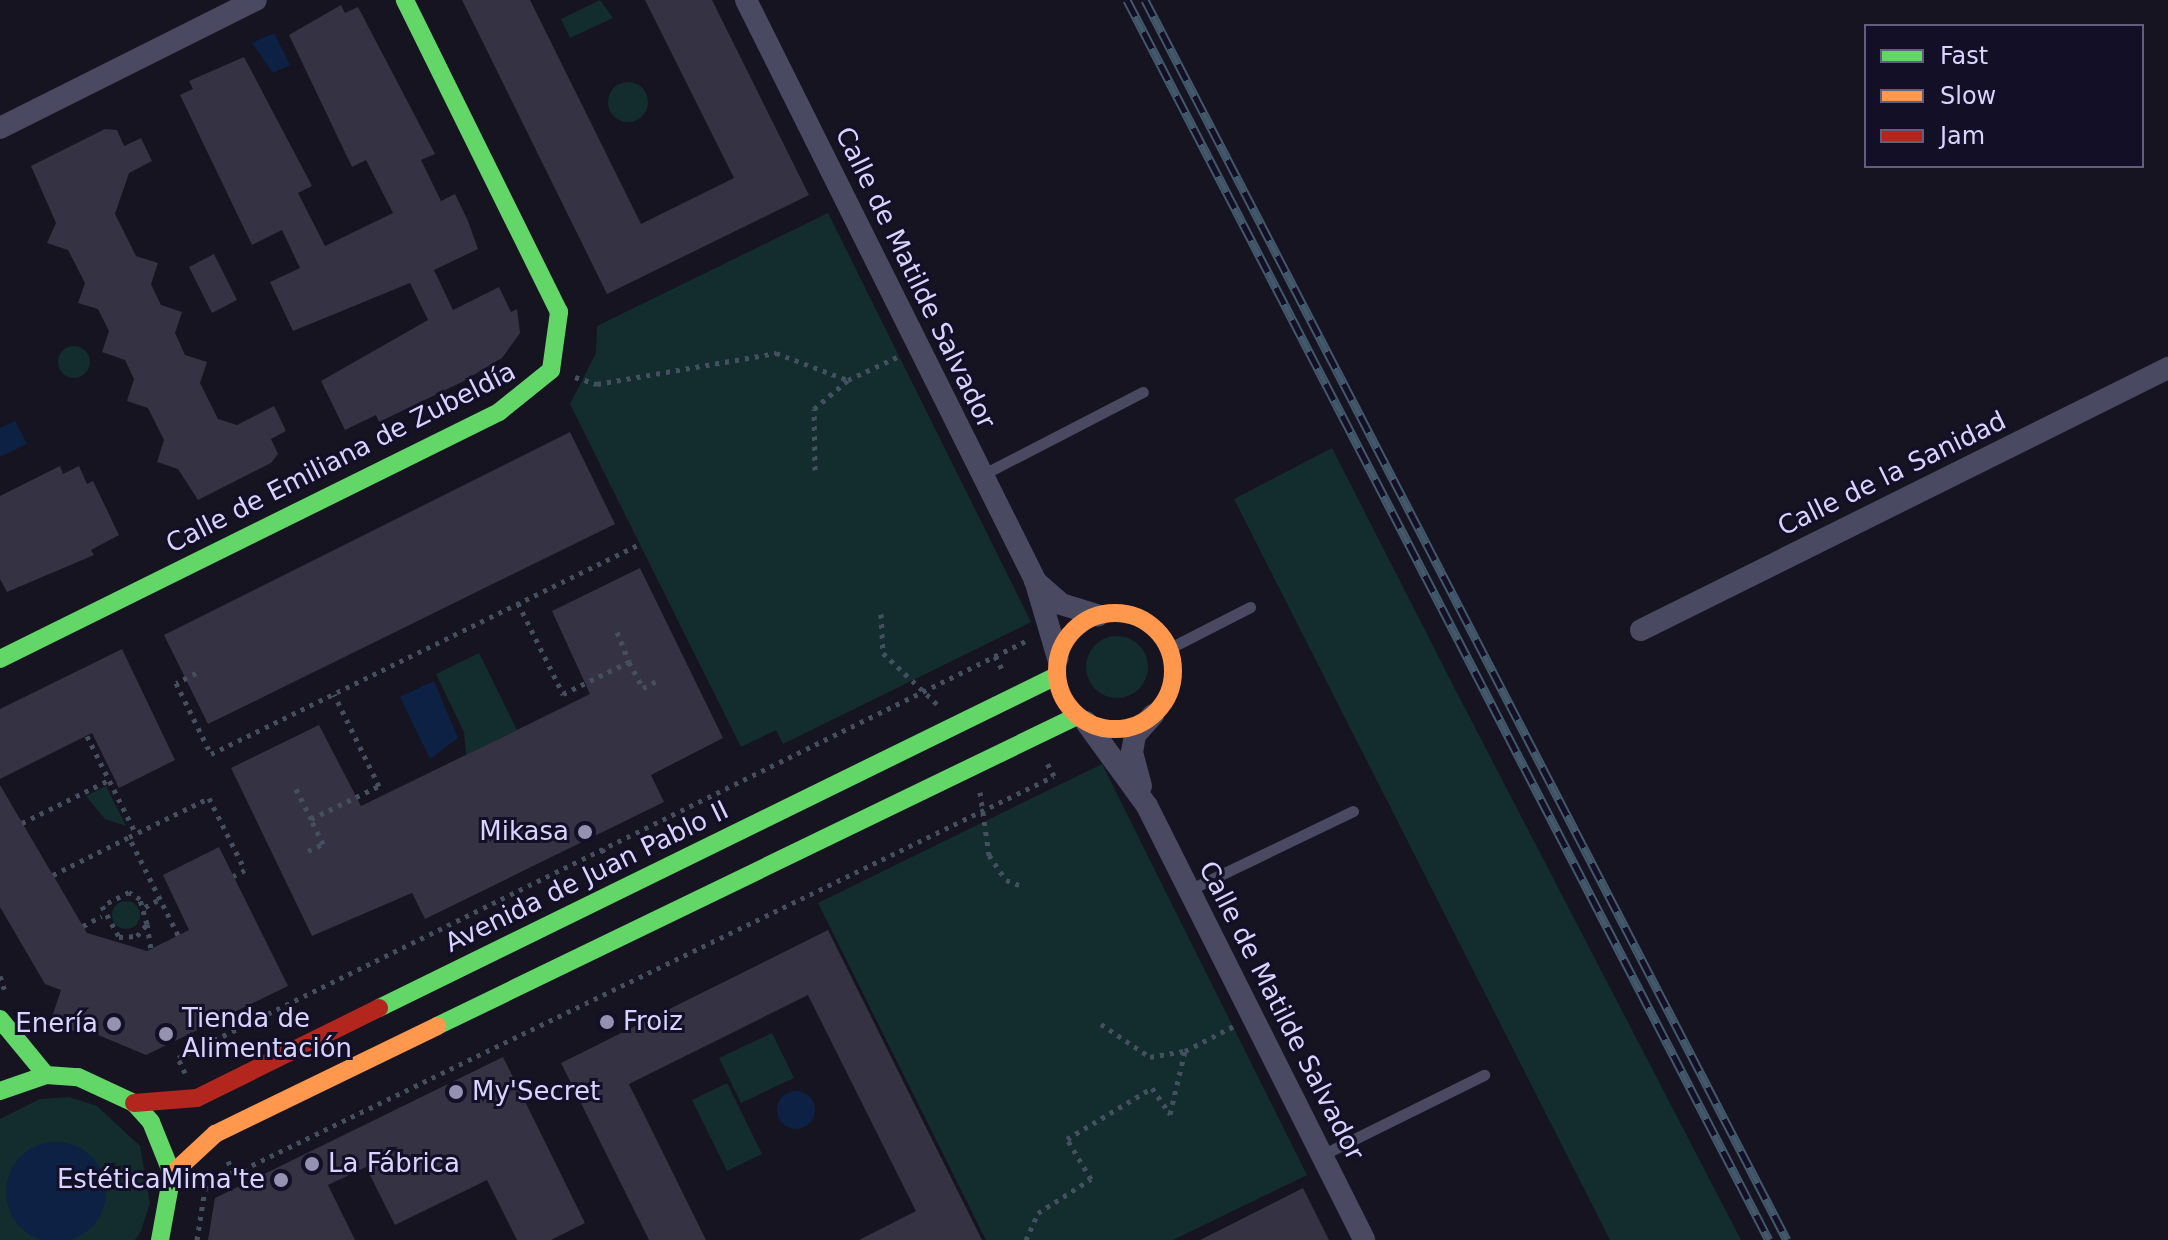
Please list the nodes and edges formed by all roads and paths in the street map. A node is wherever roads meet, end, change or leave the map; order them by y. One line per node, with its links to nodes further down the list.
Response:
1 (256, 0): 4 (street)
2 (405, 0): 8 (street, Calle de Emiliana de Zubeldía)
3 (746, 0): 5 (street, Calle de Matilde Salvador)
4 (0, 128)
5 (918, 347): 10 (path); 14 (street, Calle de Matilde Salvador)
6 (577, 365): 9 (path)
7 (2168, 368): 21 (street, Calle de la Sanidad)
8 (551, 370): 9 (path); 24 (street, Calle de Emiliana de Zubeldía)
9 (573, 377): 10 (path); 11 (path)
10 (848, 380): 13 (path)
11 (570, 385)
12 (1143, 392): 14 (lane)
13 (815, 470)
14 (982, 475): 16 (street, Calle de Matilde Salvador)
15 (640, 544): 17 (path)
16 (1035, 580): 20 (street, Calle de Matilde Salvador); 26 (street, Calle de Matilde Salvador)
17 (518, 603): 25 (path); 29 (path)
18 (1250, 607): 23 (lane)
19 (881, 614): 32 (path)
20 (1098, 615): 23 (street); 26 (street)
21 (1641, 630)
22 (617, 632): 25 (path)
23 (1170, 648): 30 (street)
24 (0, 659)
25 (629, 662): 28 (path)
26 (1057, 667): 31 (street); 32 (street, Avenida de Juan Pablo II)
27 (196, 673): 29 (path)
28 (659, 680)
29 (334, 694): 39 (path)
30 (1153, 715): 31 (street); 37 (street, Calle de Matilde Salvador)
31 (1082, 719): 34 (street); 37 (street, Calle de Matilde Salvador)
32 (960, 723): 63 (street, Avenida de Juan Pablo II)
33 (87, 736): 35 (path)
34 (979, 763): 45 (path); 65 (street)
35 (109, 780): 40 (path); 41 (path)
36 (296, 789): 39 (path)
37 (1147, 806): 46 (street, Calle de Matilde Salvador)
38 (1353, 811): 46 (lane)
39 (311, 819): 42 (path)
40 (22, 823)
41 (132, 836): 43 (path); 44 (path); 47 (path)
42 (308, 851)
43 (53, 875)
44 (233, 876)
45 (1022, 886)
46 (1189, 890): 56 (street, Calle de Matilde Salvador)
47 (160, 899): 48 (path); 52 (path)
48 (145, 907): 49 (path); 50 (path)
49 (102, 916): 50 (path); 51 (path)
50 (147, 924): 53 (path)
51 (83, 926)
52 (178, 935)
53 (151, 949)
54 (0, 976): 55 (path)
55 (0, 994)
56 (1252, 1016): 59 (path); 64 (street, Calle de Matilde Salvador)
57 (0, 1019): 60 (street)
58 (1101, 1024): 59 (path)
59 (1185, 1051): 69 (path)
60 (46, 1075): 62 (street); 63 (street)
61 (1484, 1075): 64 (lane)
62 (0, 1091)
63 (134, 1103): 65 (street)
64 (1322, 1155): 70 (street, Calle de Matilde Salvador)
65 (172, 1174): 67 (street)
66 (234, 1174): 68 (path)
67 (160, 1240)
68 (197, 1240)
69 (1026, 1240)
70 (1364, 1240)

